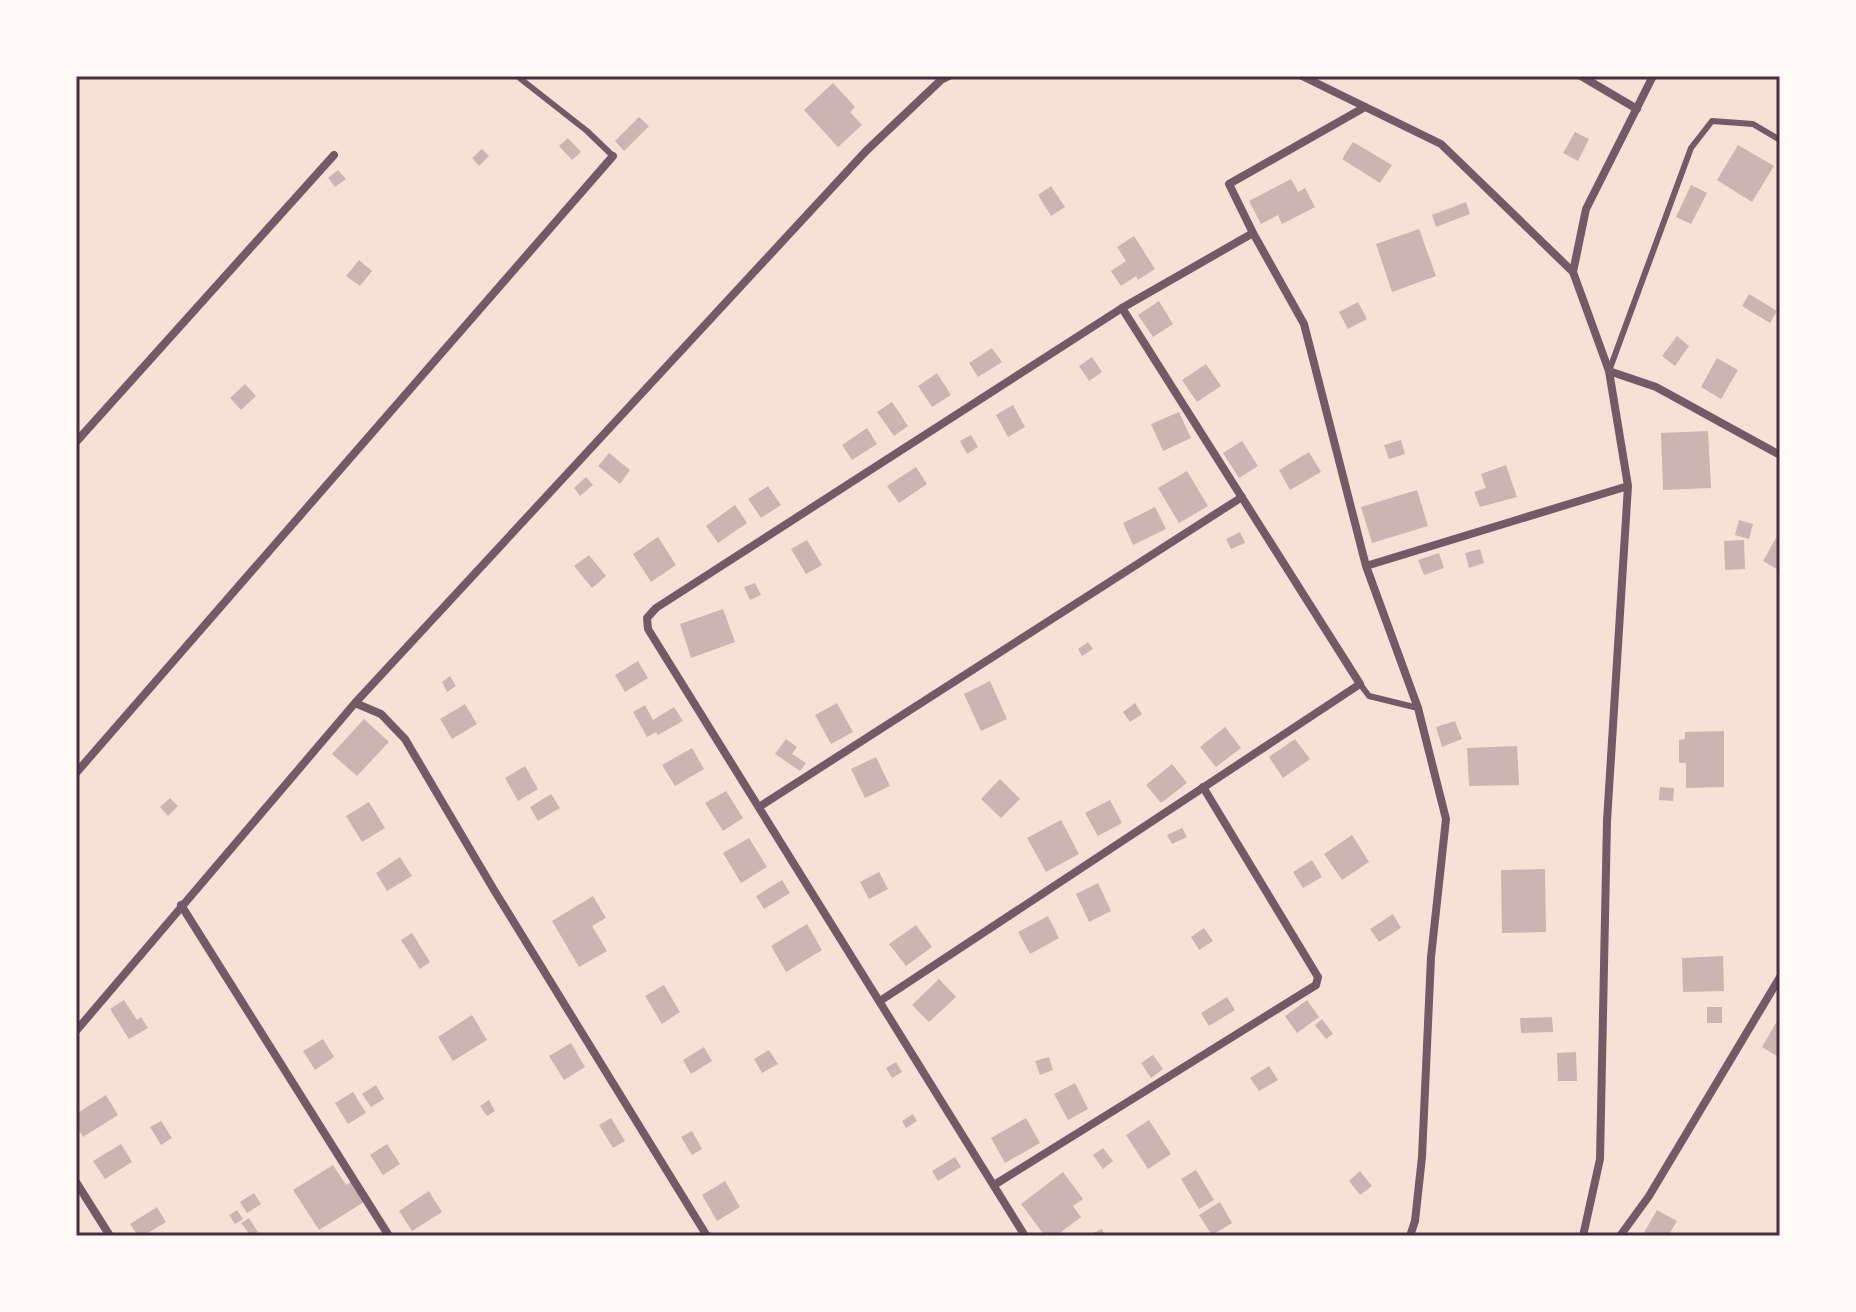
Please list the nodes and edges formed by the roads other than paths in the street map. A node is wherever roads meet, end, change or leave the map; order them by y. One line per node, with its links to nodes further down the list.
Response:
1 (517, 76): 10 (lane)
2 (949, 76): 21 (street)
3 (1302, 76): 6 (street)
4 (1581, 76): 7 (street)
5 (1653, 76): 7 (street)
6 (1365, 107): 11 (street); 12 (street)
7 (1637, 109): 12 (street)
8 (1780, 140): 14 (lane)
9 (334, 155): 15 (street)
10 (613, 156): 23 (street)
11 (1253, 233): 13 (street); 19 (street)
12 (1573, 272): 14 (street)
13 (1122, 308): 18 (street); 25 (street)
14 (1609, 371): 16 (street); 17 (street)
15 (76, 442)
16 (1780, 455)
17 (1628, 486): 19 (street); 37 (street)
18 (1242, 497): 20 (street); 25 (street)
19 (1366, 566): 22 (street)
20 (1360, 684): 22 (lane); 24 (street)
21 (355, 703): 26 (street); 34 (street)
22 (1418, 708): 36 (street)
23 (76, 773)
24 (1203, 787): 28 (street); 31 (street)
25 (759, 807): 28 (street)
26 (181, 905): 29 (street); 33 (street)
27 (1780, 977): 38 (street)
28 (880, 1001): 31 (street)
29 (76, 1031)
30 (76, 1182): 32 (street)
31 (994, 1185): 35 (street)
32 (110, 1236)
33 (389, 1236)
34 (707, 1236)
35 (1025, 1236)
36 (1410, 1236)
37 (1583, 1236)
38 (1620, 1236)

